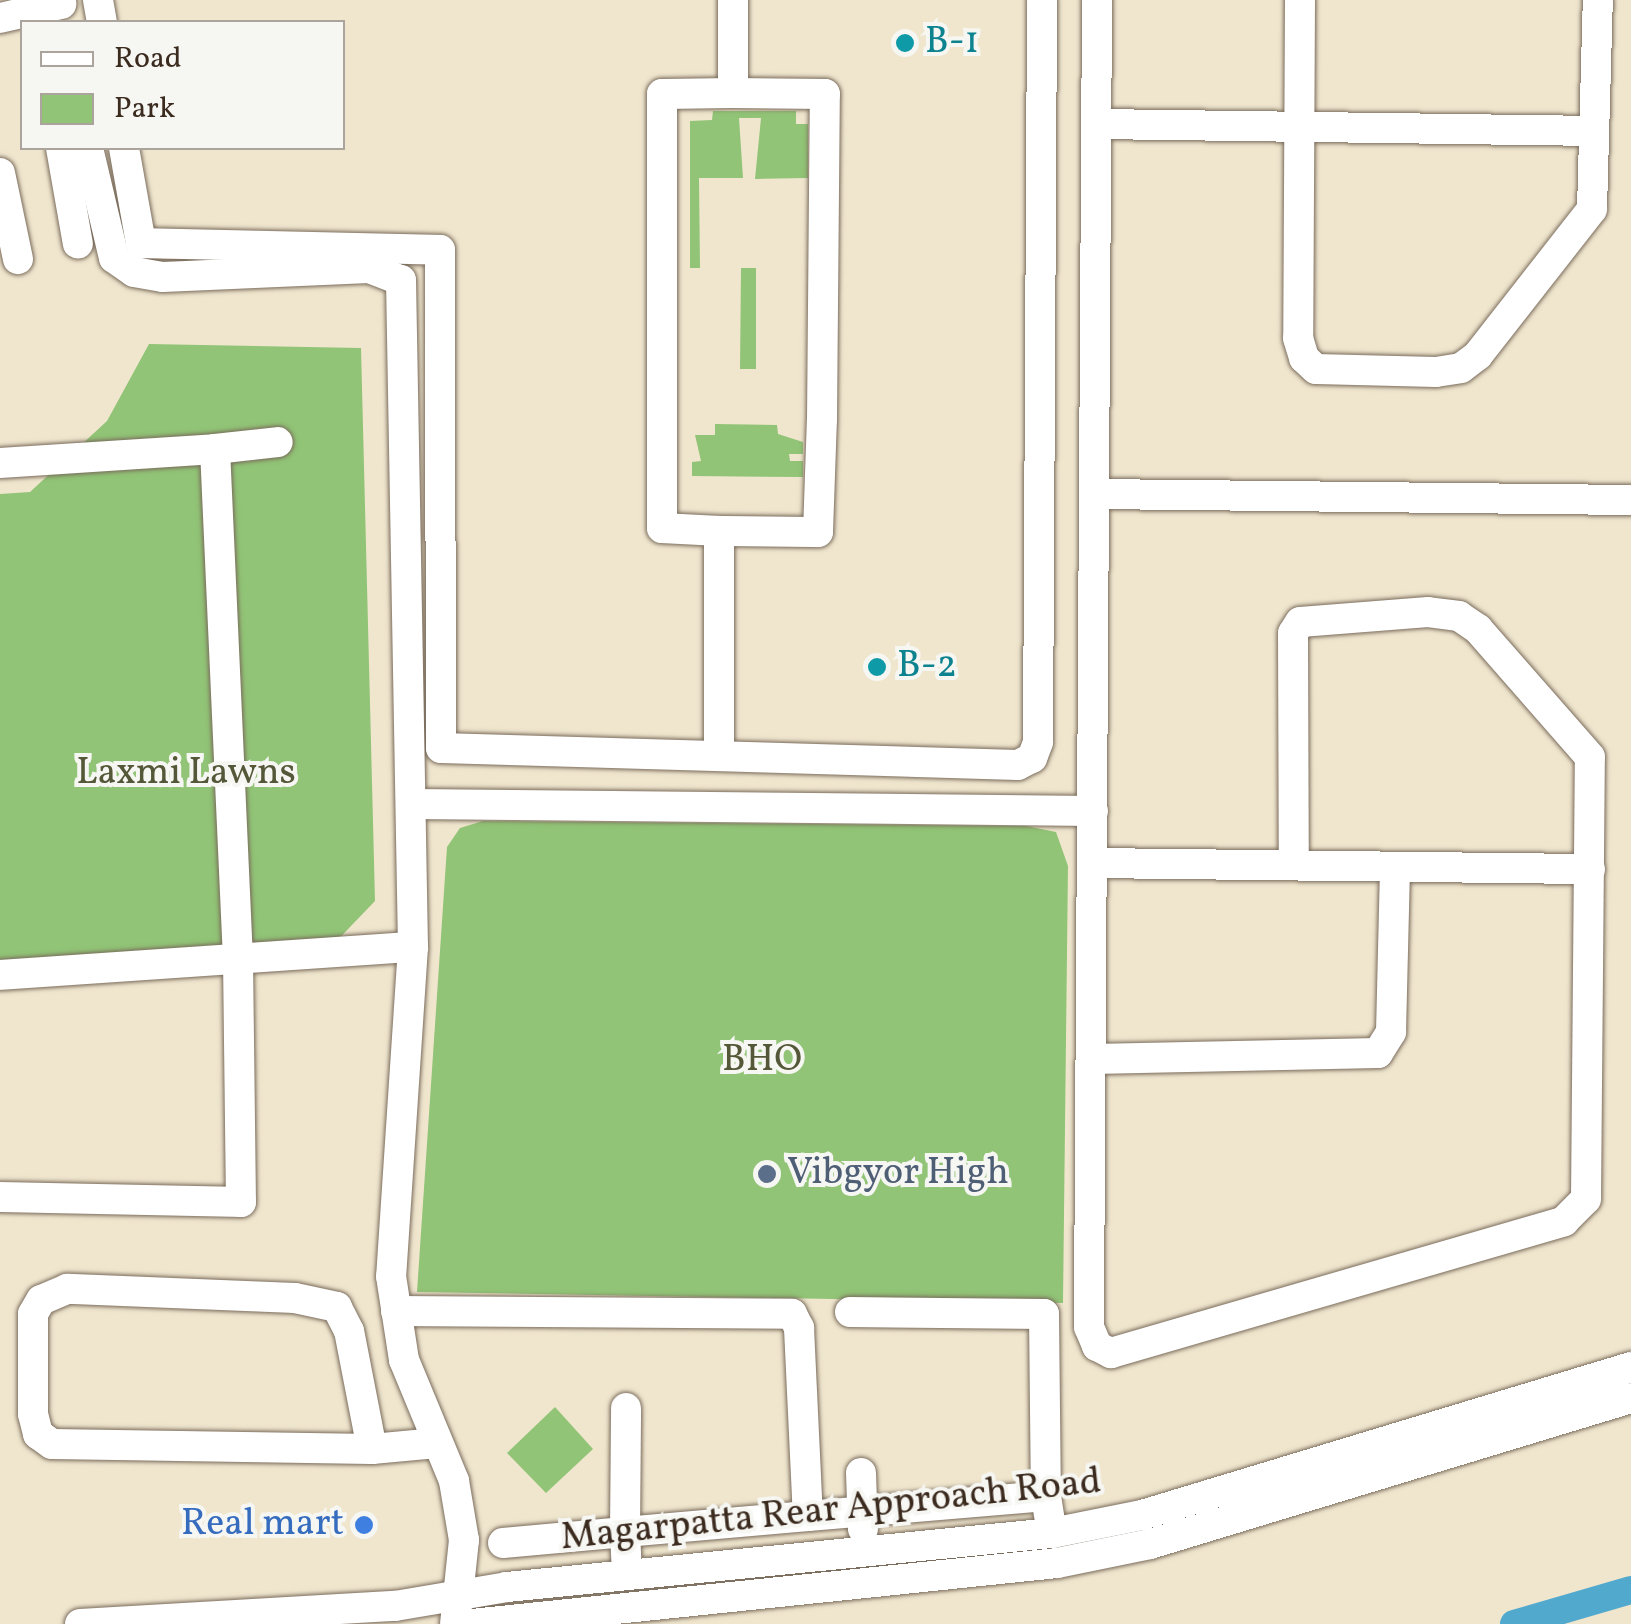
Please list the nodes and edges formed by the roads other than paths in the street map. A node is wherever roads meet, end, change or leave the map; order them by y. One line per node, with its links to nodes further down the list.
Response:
1 (734, 0): 8 (street)
2 (1042, 0): 24 (street)
3 (1097, 0): 9 (street)
4 (1300, 0): 10 (street)
5 (1598, 0): 11 (street)
6 (52, 12): 7 (street)
7 (0, 18)
8 (734, 93): 23 (street); 23 (street)
9 (1097, 124): 10 (street); 22 (street)
10 (1302, 127): 11 (street); 11 (street)
11 (1594, 131)
12 (61, 150): 16 (street)
13 (88, 150): 25 (street)
14 (124, 150): 24 (street)
15 (0, 173): 17 (street)
16 (78, 244)
17 (18, 258)
18 (278, 442): 19 (street)
19 (215, 450): 20 (street); 32 (street)
20 (0, 463)
21 (1631, 500): 22 (street)
22 (1094, 506): 26 (street)
23 (719, 531): 24 (street)
24 (720, 753)
25 (414, 804): 26 (street); 31 (street)
26 (1093, 811): 27 (street)
27 (1093, 863): 28 (street); 34 (street)
28 (1294, 866): 29 (street); 30 (street)
29 (1395, 867): 30 (street); 34 (street)
30 (1590, 868): 34 (street)
31 (413, 946): 32 (street); 36 (street)
32 (238, 959): 33 (street); 35 (street)
33 (0, 975)
34 (1093, 1059)
35 (0, 1197)
36 (396, 1311): 41 (street); 46 (street)
37 (850, 1312): 44 (street)
38 (1631, 1367): 48 (street, Magarpatta Rear Approach Road)
39 (1631, 1398): 52 (street, Magarpatta Rear Approach Road)
40 (626, 1408): 47 (street)
41 (437, 1443): 42 (street); 52 (street)
42 (372, 1449): 42 (street)
43 (861, 1473): 45 (street)
44 (1046, 1496): 45 (street); 48 (street)
45 (862, 1511): 46 (street); 50 (street)
46 (808, 1516): 47 (street)
47 (625, 1532): 49 (street); 51 (street)
48 (1052, 1533): 50 (street, Magarpatta Rear Approach Road)
49 (504, 1542)
50 (864, 1552): 51 (street, Magarpatta Rear Approach Road)
51 (627, 1575): 52 (street, Magarpatta Rear Approach Road)
52 (462, 1616): 53 (street, Magarpatta Rear Approach Road)
53 (80, 1624)

